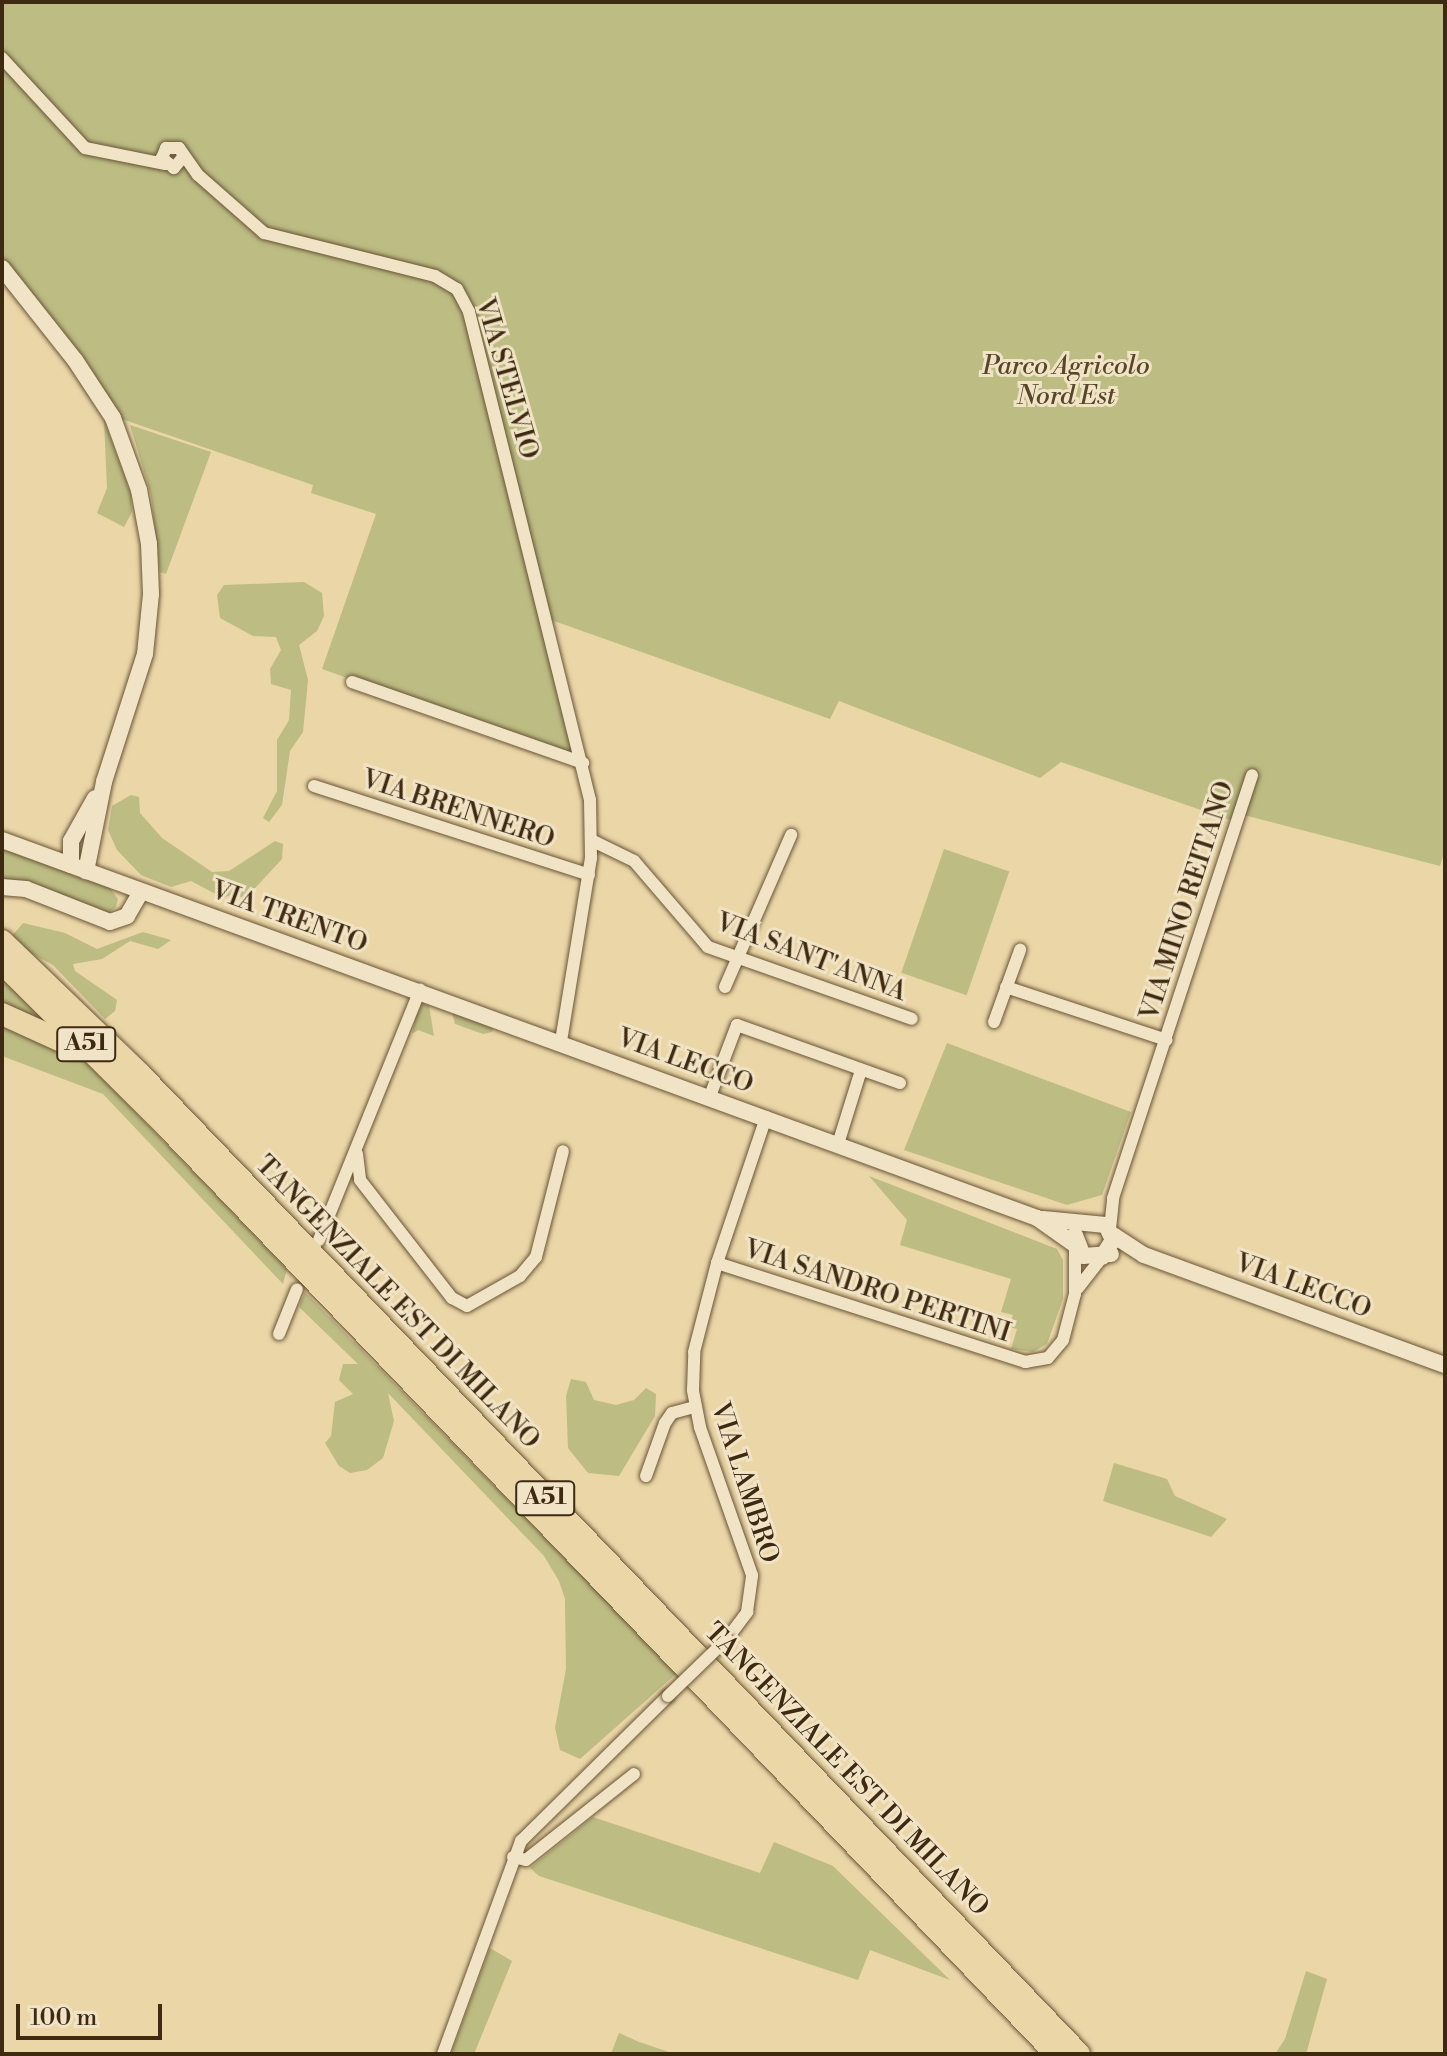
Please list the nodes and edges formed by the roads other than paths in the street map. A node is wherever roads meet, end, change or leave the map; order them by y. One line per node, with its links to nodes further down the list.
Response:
1 (2, 58): 3 (street)
2 (164, 151): 3 (street); 4 (street); 4 (street)
3 (145, 157): 4 (street)
4 (175, 163): 7 (street, VIA STELVIO)
5 (2, 268): 13 (street)
6 (352, 682): 7 (street)
7 (583, 763): 12 (street, VIA STELVIO)
8 (1252, 775): 26 (street, VIA MINO REITANO)
9 (314, 786): 14 (street, VIA BRENNERO)
10 (791, 835): 19 (street)
11 (2, 840): 13 (street, VIA TRENTO)
12 (593, 841): 14 (street, VIA STELVIO); 19 (street, VIA SANT'ANNA)
13 (78, 868): 16 (street, VIA TRENTO)
14 (589, 875): 27 (street, VIA STELVIO)
15 (2, 887): 16 (street)
16 (141, 892): 22 (street, VIA TRENTO)
17 (3, 948): 32 (highway, TANGENZIALE EST DI MILANO / A51); 55 (highway, TANGENZIALE EST DI MILANO / A51)
18 (1020, 950): 21 (street)
19 (736, 958): 20 (street); 24 (street, VIA SANT'ANNA)
20 (725, 987)
21 (1006, 987): 25 (street); 26 (street, VIA MINO REITANO)
22 (420, 990): 27 (street, VIA TRENTO); 35 (street)
23 (2, 1014): 32 (highway)
24 (912, 1019)
25 (994, 1022)
26 (1166, 1040): 36 (street, VIA MINO REITANO)
27 (561, 1041): 30 (street, VIA LECCO)
28 (861, 1070): 29 (street, VIA LECCO); 30 (street, VIA LECCO); 33 (street)
29 (900, 1083)
30 (710, 1096): 31 (street, VIA LECCO)
31 (766, 1117): 33 (street, VIA LECCO); 44 (street, VIA LAMBRO)
32 (167, 1127): 54 (highway, TANGENZIALE EST DI MILANO / A51)
33 (838, 1144): 37 (street, VIA LECCO)
34 (563, 1151): 35 (street)
35 (357, 1154): 40 (street)
36 (1113, 1198): 38 (street, VIA MINO REITANO); 39 (street, VIA MINO REITANO)
37 (1037, 1218): 38 (street, VIA LECCO); 41 (street, VIA LECCO)
38 (1091, 1221): 39 (street, VIA LECCO); 41 (street)
39 (1111, 1232): 42 (street, VIA LECCO); 43 (street)
40 (319, 1240)
41 (1075, 1245): 43 (street, VIA LECCO); 46 (street)
42 (1144, 1255): 43 (street, VIA LECCO); 48 (street, VIA LECCO)
43 (1102, 1257): 46 (street)
44 (717, 1263): 46 (street, VIA SANDRO PERTINI); 49 (street, VIA LAMBRO)
45 (297, 1289): 47 (street)
46 (1075, 1294)
47 (279, 1334)
48 (1445, 1365)
49 (695, 1407): 50 (street); 52 (street, VIA LAMBRO, bridge)
50 (646, 1476)
51 (634, 1774): 52 (street)
52 (513, 1857): 53 (street, VIA LAMBRO)
53 (443, 2054)
54 (1056, 2054)
55 (1079, 2054)

